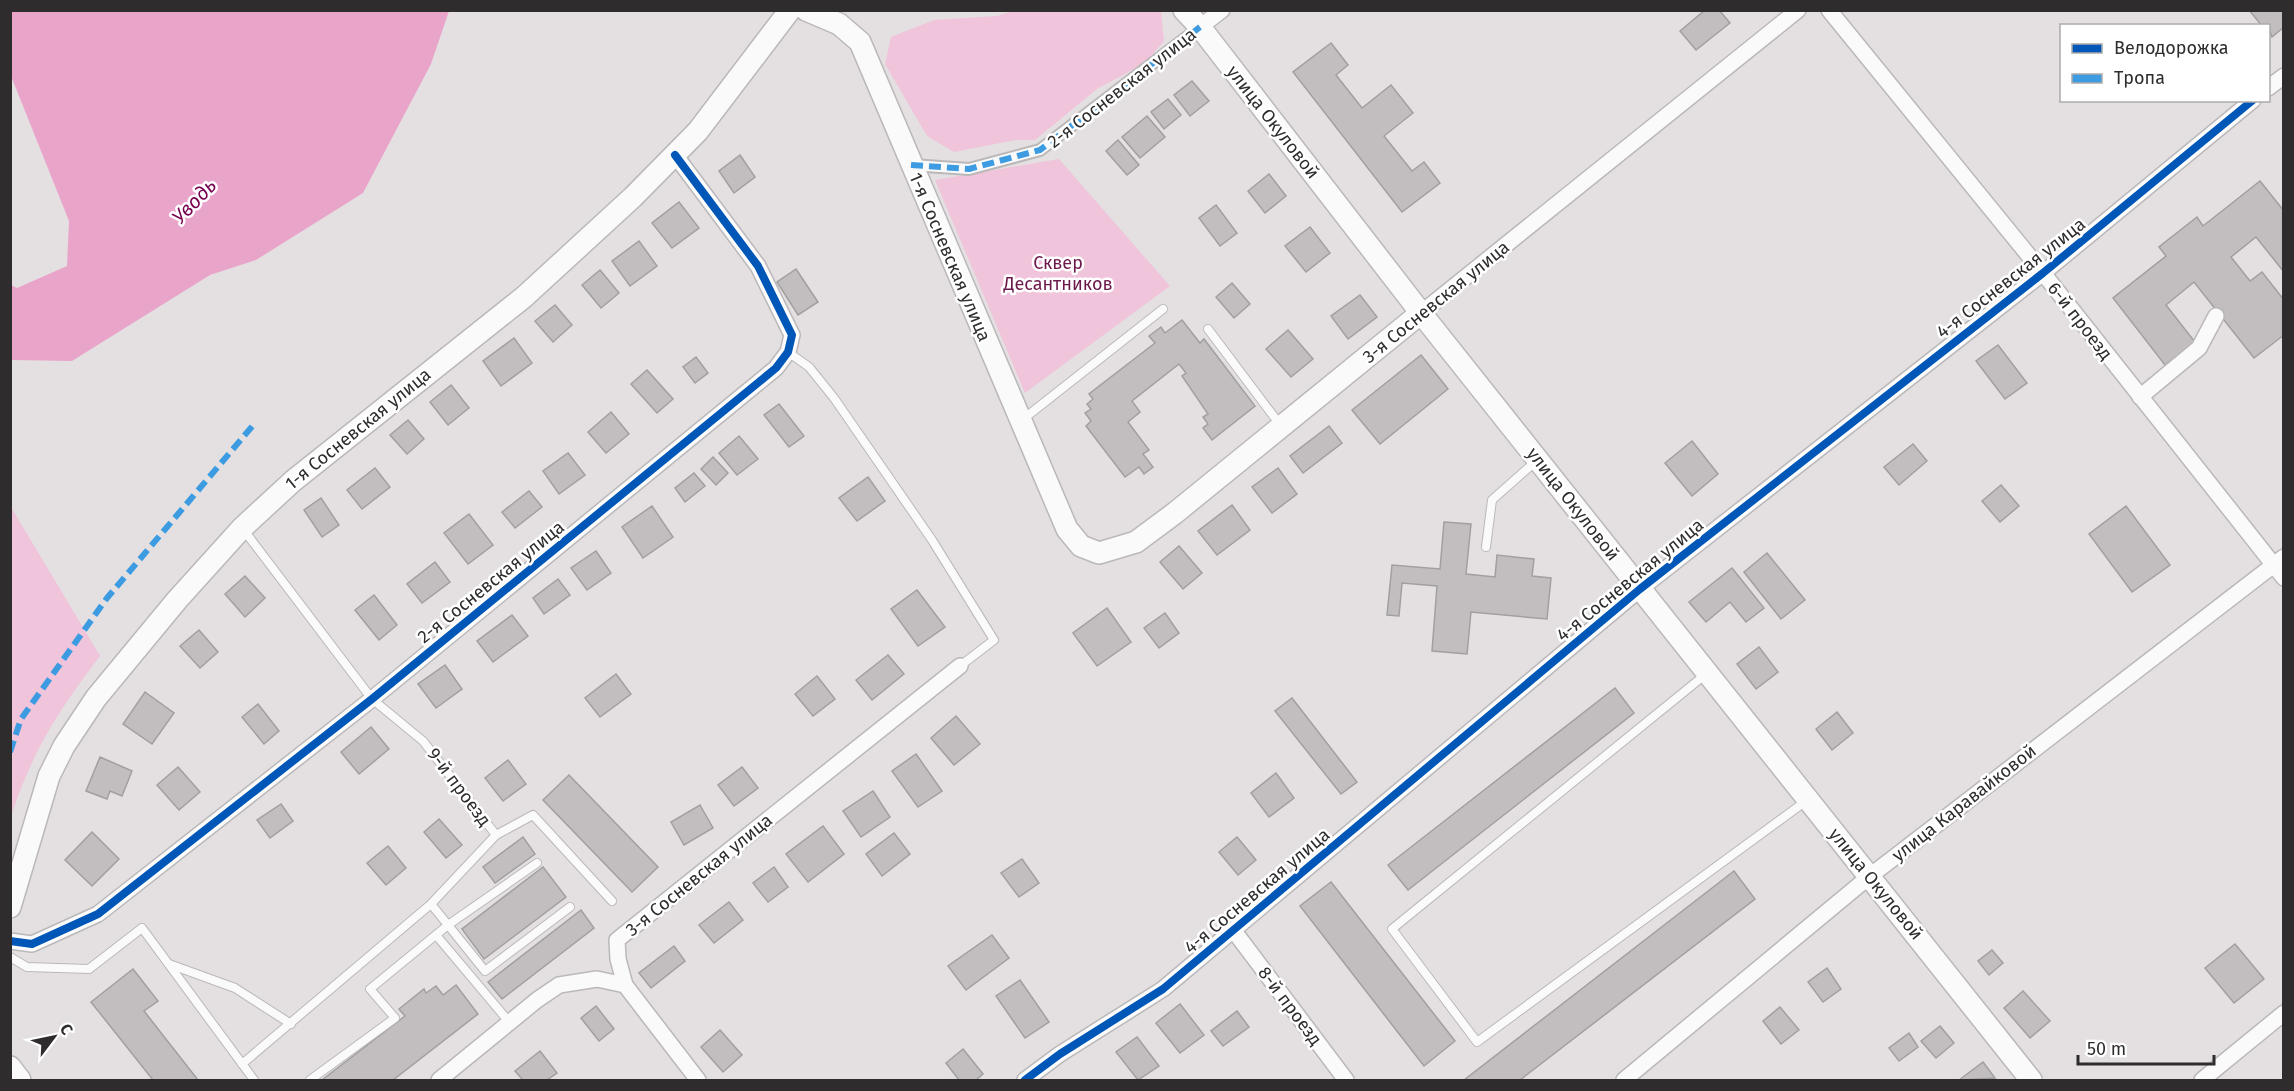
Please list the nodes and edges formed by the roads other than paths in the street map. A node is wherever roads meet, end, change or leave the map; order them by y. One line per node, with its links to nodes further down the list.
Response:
1 (790, 10): 11 (main road, 1-я Сосневская улица)
2 (806, 10): 12 (main road, 1-я Сосневская улица)
3 (1184, 10): 7 (main road, улица Окуловой)
4 (1222, 10): 7 (street, 2-я Сосневская улица)
5 (1798, 10): 15 (street, 3-я Сосневская улица)
6 (1829, 10): 13 (street, 6-й проезд)
7 (1200, 27): 12 (street, 2-я Сосневская улица); 15 (main road, улица Окуловой)
8 (2283, 76): 9 (street)
9 (2270, 86)
10 (2251, 102): 13 (street, 4-я Сосневская улица)
11 (675, 155): 18 (street); 23 (main road, 1-я Сосневская улица)
12 (911, 165): 20 (main road, 1-я Сосневская улица)
13 (2043, 273): 19 (street, 6-й проезд); 28 (street, 4-я Сосневская улица)
14 (1163, 309): 20 (lane)
15 (1421, 313): 21 (main road, 3-я Сосневская улица); 22 (main road, улица Окуловой)
16 (2217, 316): 19 (street)
17 (1208, 329): 21 (lane)
18 (788, 352): 29 (lane); 31 (street, 2-я Сосневская улица)
19 (2140, 397): 26 (street, 6-й проезд)
20 (1021, 421): 24 (main road, 1-я Сосневская улица)
21 (1282, 427): 24 (main road, 3-я Сосневская улица)
22 (1538, 459): 25 (lane); 28 (main road, улица Окуловой)
23 (242, 528): 31 (lane, 9-й проезд); 38 (main road, 1-я Сосневская улица)
24 (1067, 529)
25 (1486, 548)
26 (2278, 561): 27 (street, 6-й проезд); 35 (street, улица Каравайковой)
27 (2283, 578)
28 (1640, 589): 30 (main road, улица Окуловой); 41 (street, 4-я Сосневская улица)
29 (960, 666): 46 (street, 3-я Сосневская улица)
30 (1707, 673): 32 (main road, улица Окуловой); 32 (lane)
31 (372, 699): 33 (lane, 9-й проезд); 43 (street, 2-я Сосневская улица)
32 (1808, 800): 35 (main road, улица Окуловой)
33 (496, 836): 36 (lane); 37 (lane, 9-й проезд)
34 (537, 863): 40 (lane)
35 (1870, 876): 59 (street, улица Каравайковой); 60 (main road, улица Окуловой)
36 (612, 901)
37 (431, 904): 40 (lane); 49 (lane, 9-й проезд)
38 (10, 907)
39 (570, 907): 40 (lane)
40 (448, 925): 42 (lane)
41 (1234, 931): 57 (street, 4-я Сосневская улица); 58 (street, 8-й проезд)
42 (436, 935): 48 (lane); 54 (lane)
43 (10, 941)
44 (10, 957): 45 (lane)
45 (169, 964): 49 (lane); 50 (lane)
46 (625, 985): 48 (street); 56 (street)
47 (2283, 1013): 61 (street)
48 (510, 1023): 55 (street)
49 (291, 1024): 50 (lane, 9-й проезд)
50 (242, 1064): 53 (lane)
51 (10, 1067): 52 (main road)
52 (20, 1080)
53 (254, 1080)
54 (310, 1080)
55 (439, 1080)
56 (698, 1080)
57 (1025, 1080)
58 (1346, 1080)
59 (1624, 1080)
60 (2031, 1080)
61 (2202, 1080)

